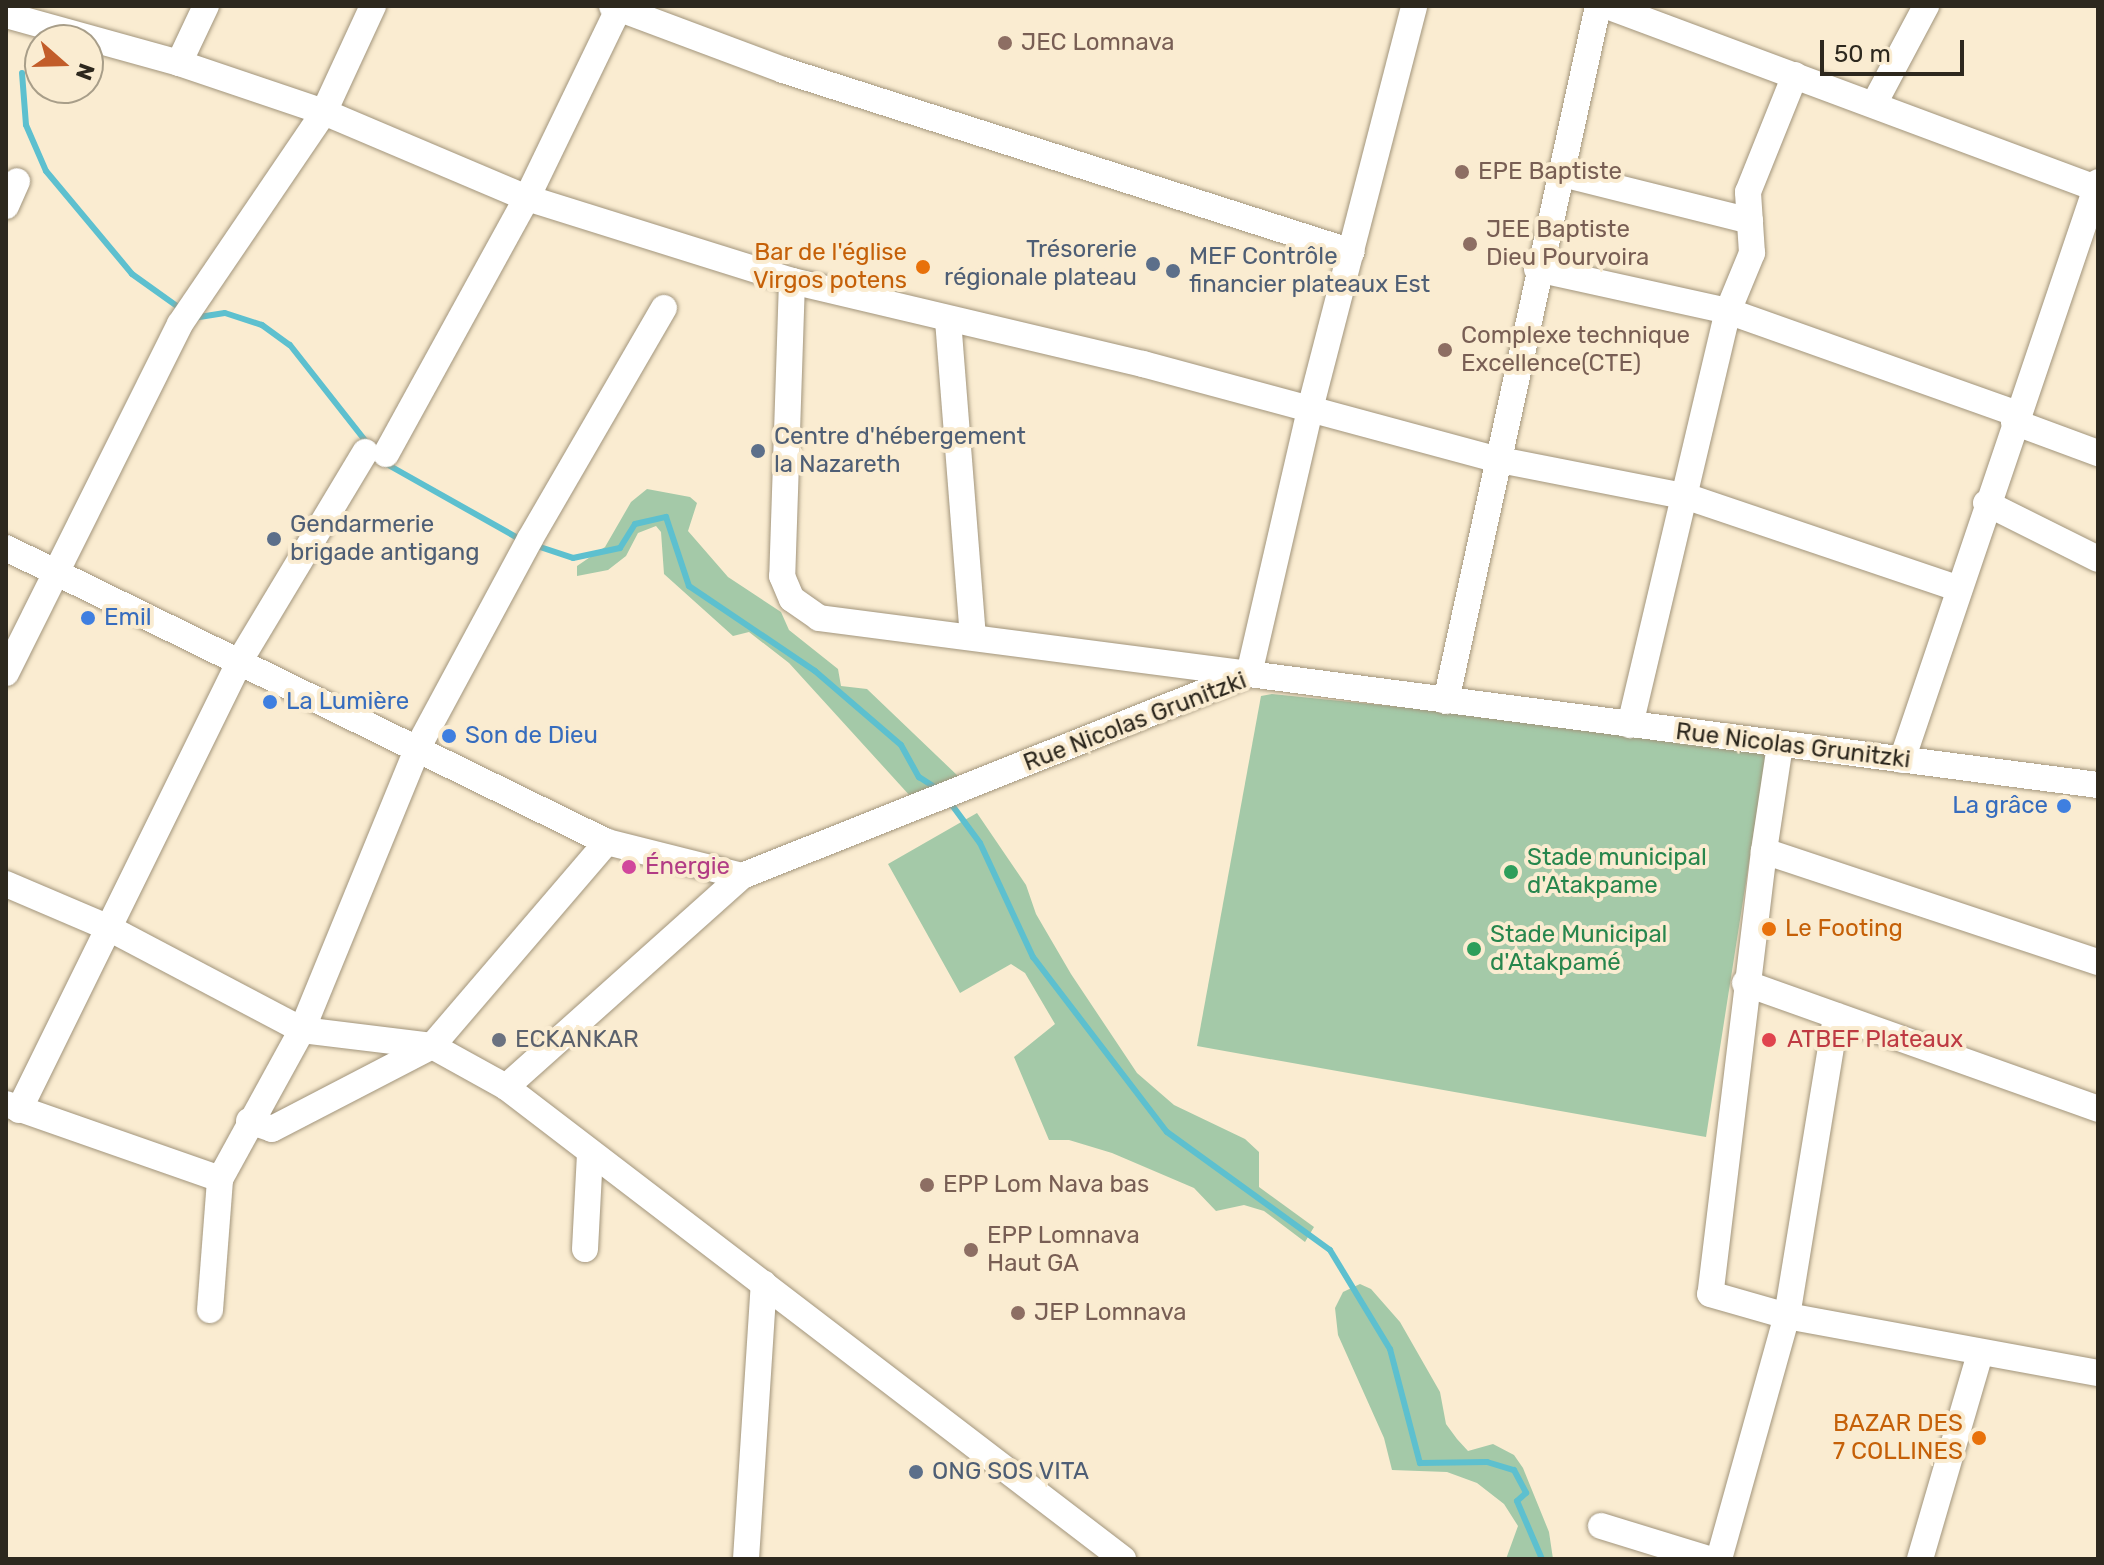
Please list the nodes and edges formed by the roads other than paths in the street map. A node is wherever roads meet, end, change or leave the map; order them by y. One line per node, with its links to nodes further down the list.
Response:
1 (206, 6): 9 (street)
2 (373, 6): 12 (street)
3 (1414, 6): 19 (street)
4 (1598, 6): 13 (street)
5 (1607, 6): 10 (street)
6 (1926, 6): 11 (street)
7 (617, 7): 16 (street); 19 (street)
8 (6, 15): 9 (street)
9 (179, 63): 12 (street)
10 (1795, 75): 11 (street); 18 (street)
11 (1874, 104): 15 (street)
12 (324, 112): 16 (street); 33 (street)
13 (1558, 173): 18 (street); 20 (street)
14 (17, 181): 17 (street)
15 (2097, 187): 26 (street)
16 (527, 198): 21 (street); 36 (street)
17 (6, 206)
18 (1750, 221): 23 (street)
19 (1352, 252): 25 (street)
20 (1537, 269): 23 (street); 28 (street)
21 (792, 281): 24 (street); 35 (street)
22 (664, 308): 42 (street)
23 (1728, 311): 26 (street); 29 (street)
24 (948, 320): 25 (street); 35 (street)
25 (1310, 409): 28 (street); 38 (street)
26 (2016, 418): 27 (street); 30 (street)
27 (2098, 453)
28 (1495, 459): 29 (street); 39 (street)
29 (1688, 497): 34 (street); 40 (street)
30 (1986, 503): 32 (street); 34 (street)
31 (6, 548): 33 (street)
32 (2098, 559)
33 (56, 573): 36 (street); 37 (street)
34 (1957, 588): 43 (street)
35 (973, 636): 38 (street)
36 (239, 662): 42 (street); 49 (street)
37 (6, 673)
38 (1249, 674): 39 (street, Rue Nicolas Grunitzki); 47 (street, Rue Nicolas Grunitzki)
39 (1446, 701): 40 (street, Rue Nicolas Grunitzki)
40 (1630, 725): 41 (street, Rue Nicolas Grunitzki)
41 (1780, 745): 43 (street, Rue Nicolas Grunitzki); 46 (street)
42 (417, 749): 45 (street); 53 (street)
43 (1902, 760): 44 (street, Rue Nicolas Grunitzki)
44 (2098, 785)
45 (607, 842): 47 (street); 54 (street)
46 (1764, 851): 50 (street); 51 (street)
47 (742, 876): 55 (street, Rue Nicolas Grunitzki)
48 (6, 884): 49 (street)
49 (107, 927): 53 (street); 56 (street)
50 (2098, 962)
51 (1745, 983): 52 (street); 64 (street)
52 (1836, 1016): 57 (street); 64 (street)
53 (302, 1030): 54 (street); 58 (street)
54 (432, 1046): 55 (street); 58 (street)
55 (506, 1087): 59 (street)
56 (12, 1107): 60 (street)
57 (2098, 1109)
58 (249, 1121): 60 (street)
59 (590, 1152): 61 (street); 62 (street)
60 (220, 1179): 63 (street)
61 (585, 1249)
62 (764, 1284): 68 (street); 69 (street)
63 (210, 1310)
64 (1787, 1316): 65 (street); 71 (street)
65 (1980, 1354): 66 (street); 72 (street)
66 (2098, 1373)
67 (1601, 1526): 70 (street)
68 (746, 1559)
69 (1123, 1559)
70 (1708, 1559)
71 (1719, 1559)
72 (1920, 1559)

